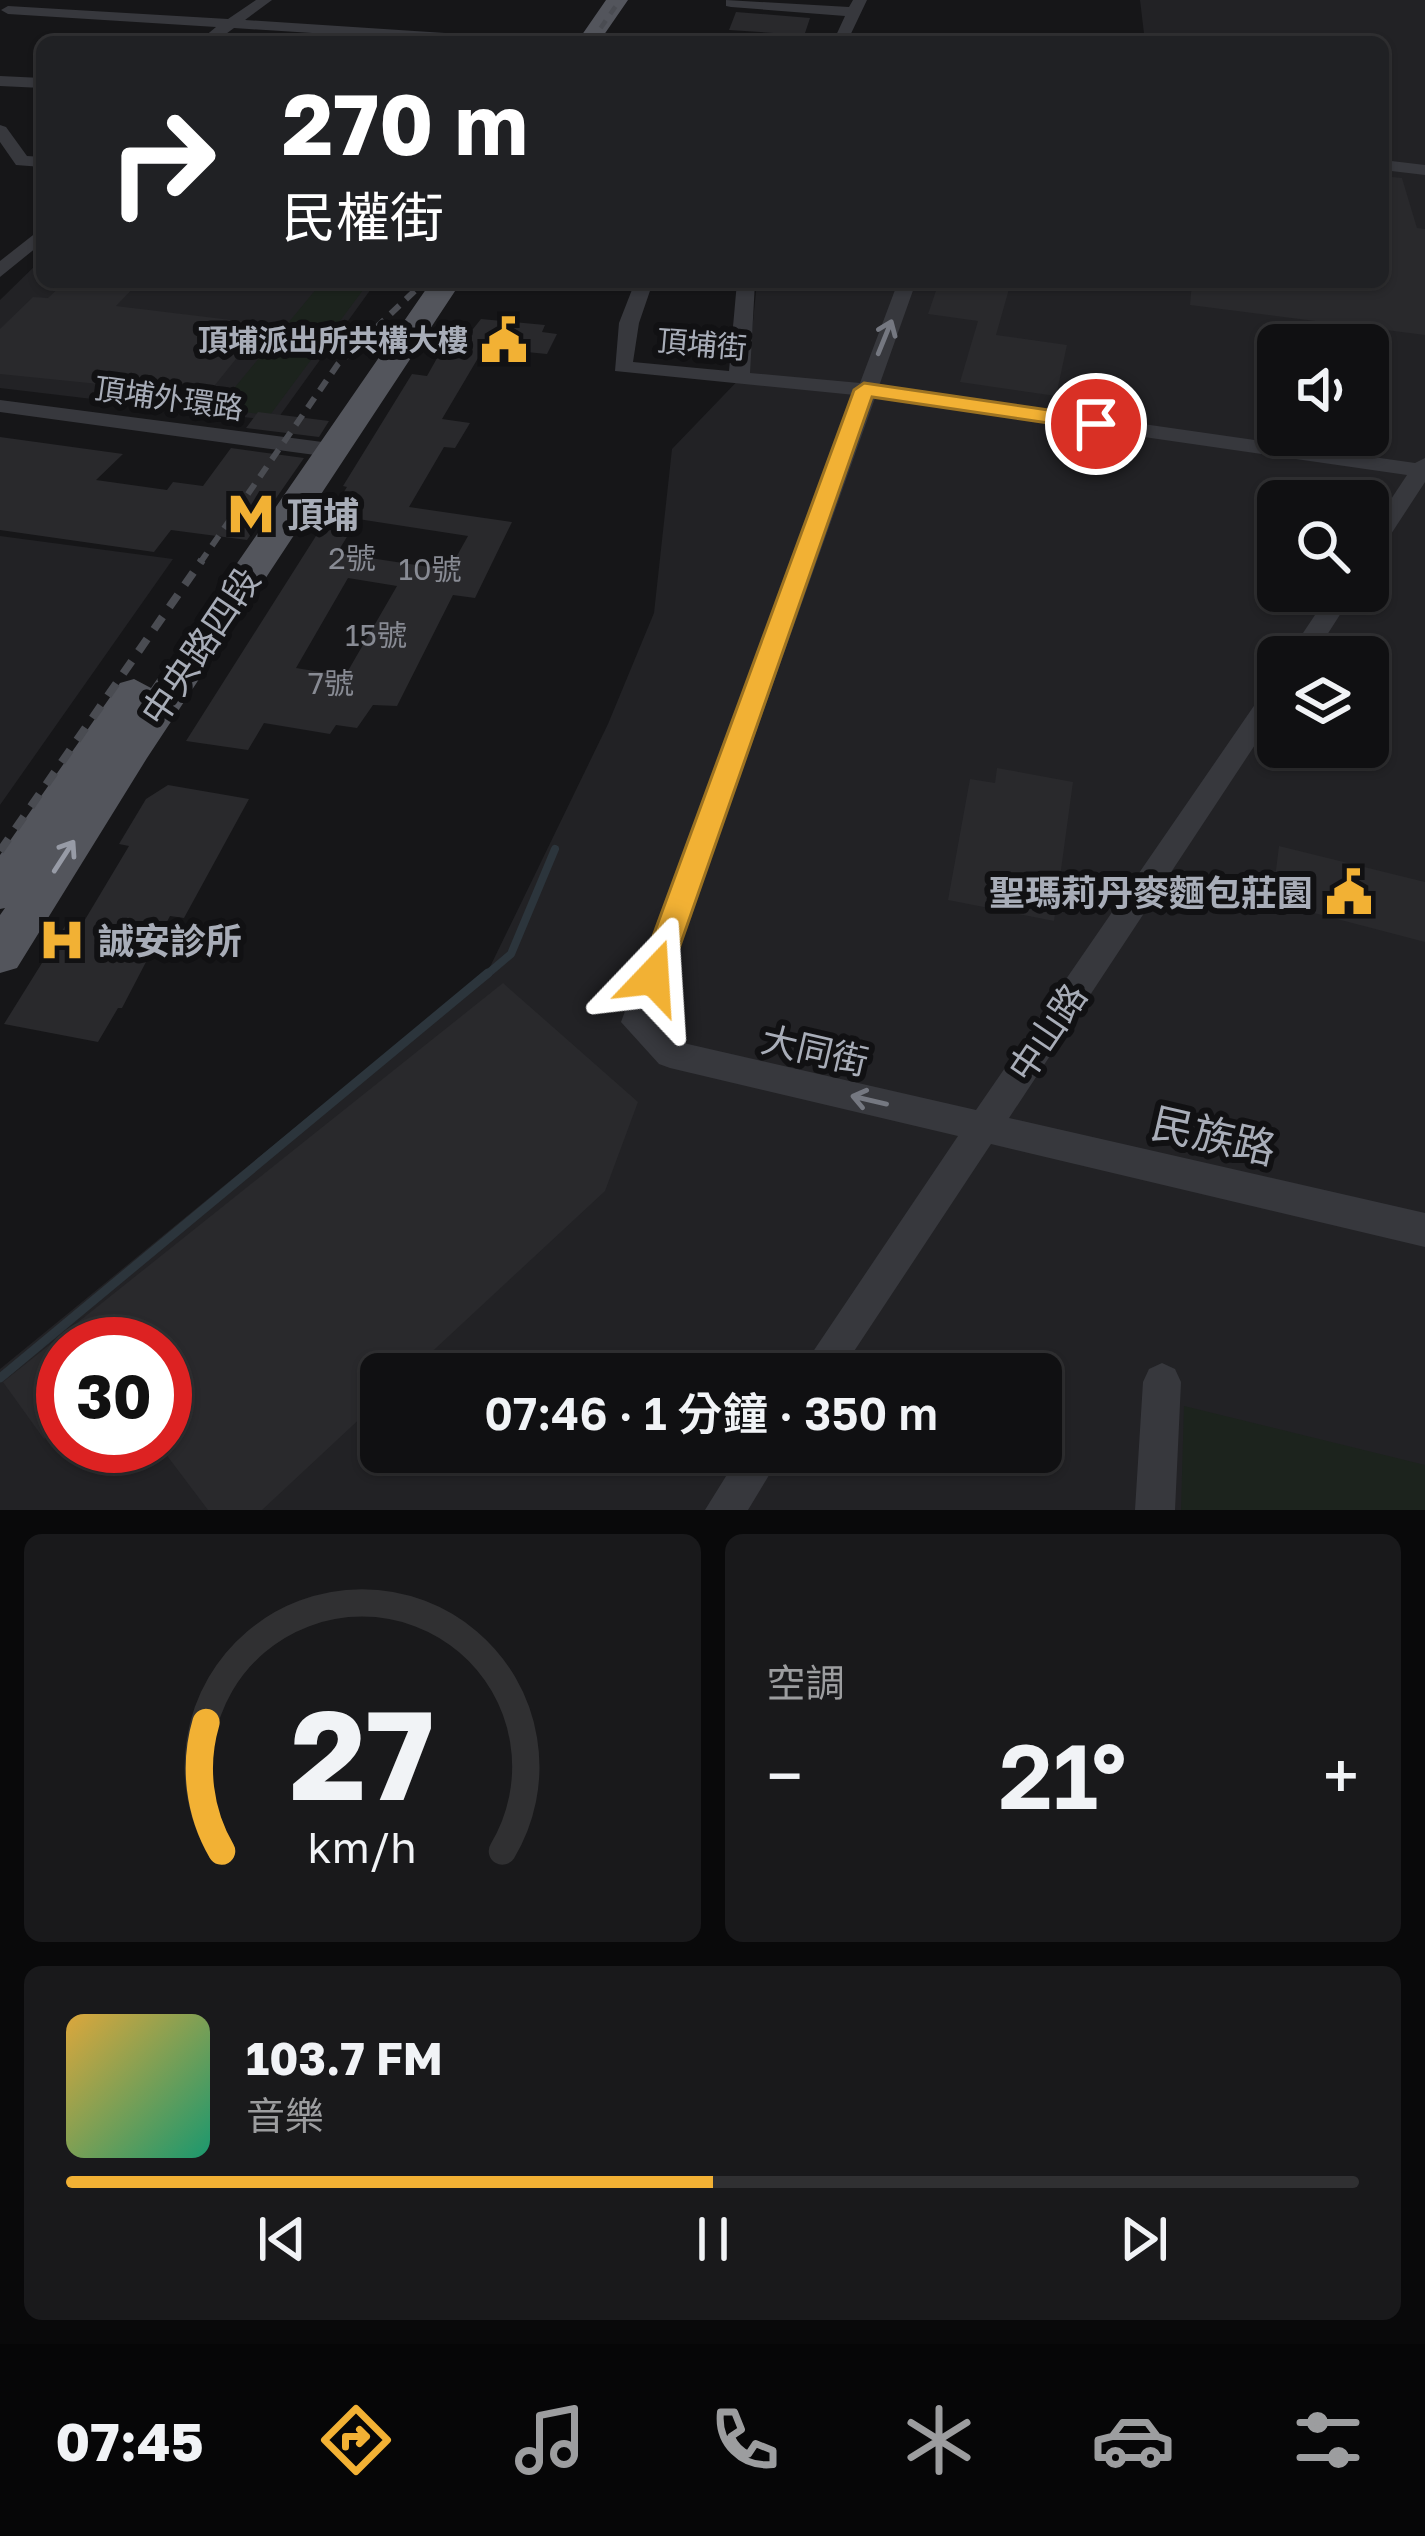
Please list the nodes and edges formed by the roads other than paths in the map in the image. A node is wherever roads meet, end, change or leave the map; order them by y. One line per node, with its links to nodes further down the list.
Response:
1 (131, 0): 8 (street)
2 (265, 0): 9 (street)
3 (617, 0): 12 (main road)
4 (631, 0): 13 (main road)
5 (730, 3): 6 (street)
6 (857, 6): 14 (street)
7 (7, 10): 8 (street)
8 (116, 18): 9 (street)
9 (229, 24): 10 (street); 11 (street)
10 (213, 36)
11 (425, 36)
12 (593, 36)
13 (607, 36)
14 (843, 36)
15 (0, 81): 16 (street)
16 (36, 83)
17 (0, 130): 19 (street)
18 (0, 157): 19 (street)
19 (22, 161): 20 (street)
20 (36, 162)
21 (1389, 166): 22 (street)
22 (1425, 170)
23 (36, 238): 24 (street)
24 (0, 271)
25 (410, 288): 33 (main road, 中央路四段)
26 (441, 288): 33 (main road, 中央路四段)
27 (642, 288): 30 (street, 頂埔街)
28 (746, 288): 30 (street)
29 (905, 288): 31 (street, 大同街, one-way to 29)
30 (739, 377): 31 (street, 頂埔街)
31 (864, 390): 34 (street, 頂埔街); 39 (street, 大同街, one-way to 31)
32 (0, 406): 33 (street, 頂埔外環路)
33 (317, 448): 37 (main road, 中央路四段); 38 (main road, 中央路四段, one-way to 33)
34 (1424, 469): 35 (street)
35 (1389, 521)
36 (1257, 721): 39 (street, 中山路)
37 (0, 891)
38 (0, 954)
39 (983, 1126): 40 (street, 民族路); 41 (street, 中山路)
40 (1425, 1230)
41 (831, 1353)
42 (1162, 1382): 45 (street)
43 (750, 1473): 44 (street)
44 (725, 1510)
45 (1155, 1510)

